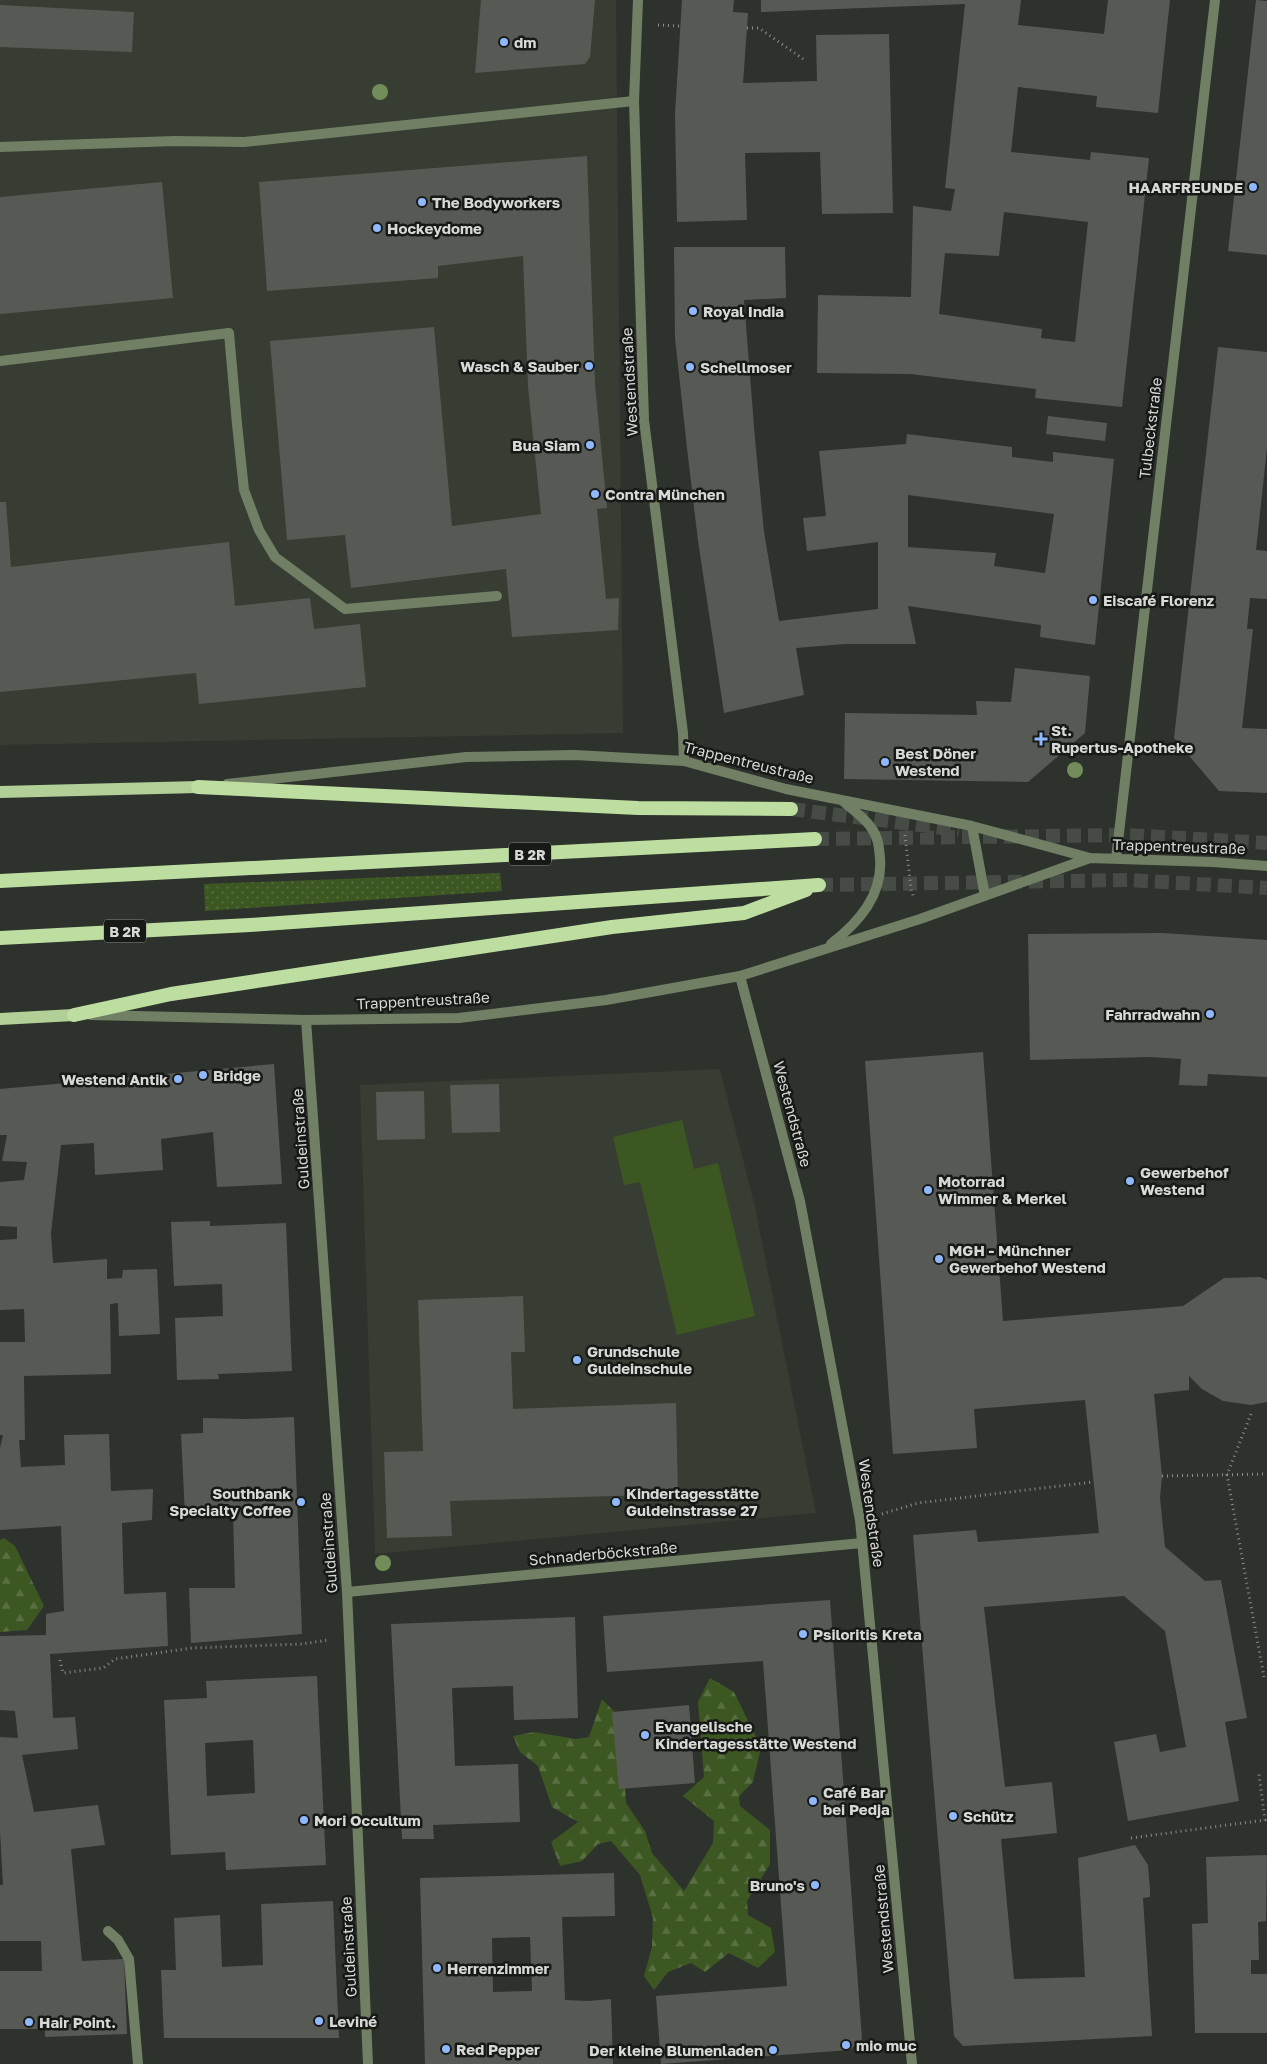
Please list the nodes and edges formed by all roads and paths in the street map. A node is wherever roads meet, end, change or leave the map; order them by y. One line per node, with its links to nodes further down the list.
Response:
1 (638, 0): 5 (street, Westendstraße)
2 (1215, 0): 18 (street, Tulbeckstraße)
3 (747, 28): 4 (path)
4 (806, 61)
5 (634, 101): 6 (street); 9 (street, Westendstraße)
6 (0, 147)
7 (0, 361): 8 (street)
8 (497, 596)
9 (684, 761): 10 (street, Trappentreustraße); 12 (street, Trappentreustraße)
10 (198, 787): 11 (main road); 13 (highway)
11 (0, 792)
12 (844, 802): 14 (street, Trappentreustraße); 24 (street, Trappentreustraße)
13 (791, 809)
14 (906, 814): 15 (street, Trappentreustraße); 22 (path)
15 (972, 826): 17 (street, Trappentreustraße); 21 (street)
16 (815, 839): 20 (highway, B 2R)
17 (1090, 858): 18 (street, Trappentreustraße); 21 (street, Trappentreustraße)
18 (1116, 859): 19 (street, Trappentreustraße)
19 (1267, 866)
20 (0, 881)
21 (985, 896): 22 (street, Trappentreustraße)
22 (920, 919): 24 (street, Trappentreustraße)
23 (0, 938): 26 (highway, B 2R)
24 (827, 948): 25 (street, Trappentreustraße)
25 (740, 976): 28 (street, Trappentreustraße); 34 (street, Westendstraße)
26 (74, 1015): 27 (main road); 28 (street, Trappentreustraße)
27 (0, 1019)
28 (306, 1020): 36 (street, Guldeinstraße)
29 (1252, 1414): 31 (path)
30 (1267, 1474): 31 (path)
31 (1227, 1475): 32 (path); 39 (path)
32 (1162, 1476)
33 (1093, 1482): 34 (path)
34 (860, 1520): 35 (street, Westendstraße)
35 (862, 1543): 36 (street, Schnaderböckstraße); 45 (street, Westendstraße)
36 (346, 1592): 44 (street, Guldeinstraße)
37 (302, 1644): 38 (path)
38 (60, 1660)
39 (1264, 1677)
40 (1259, 1774): 41 (path)
41 (1131, 1838)
42 (108, 1931): 43 (street)
43 (138, 2064)
44 (368, 2064)
45 (912, 2064)

